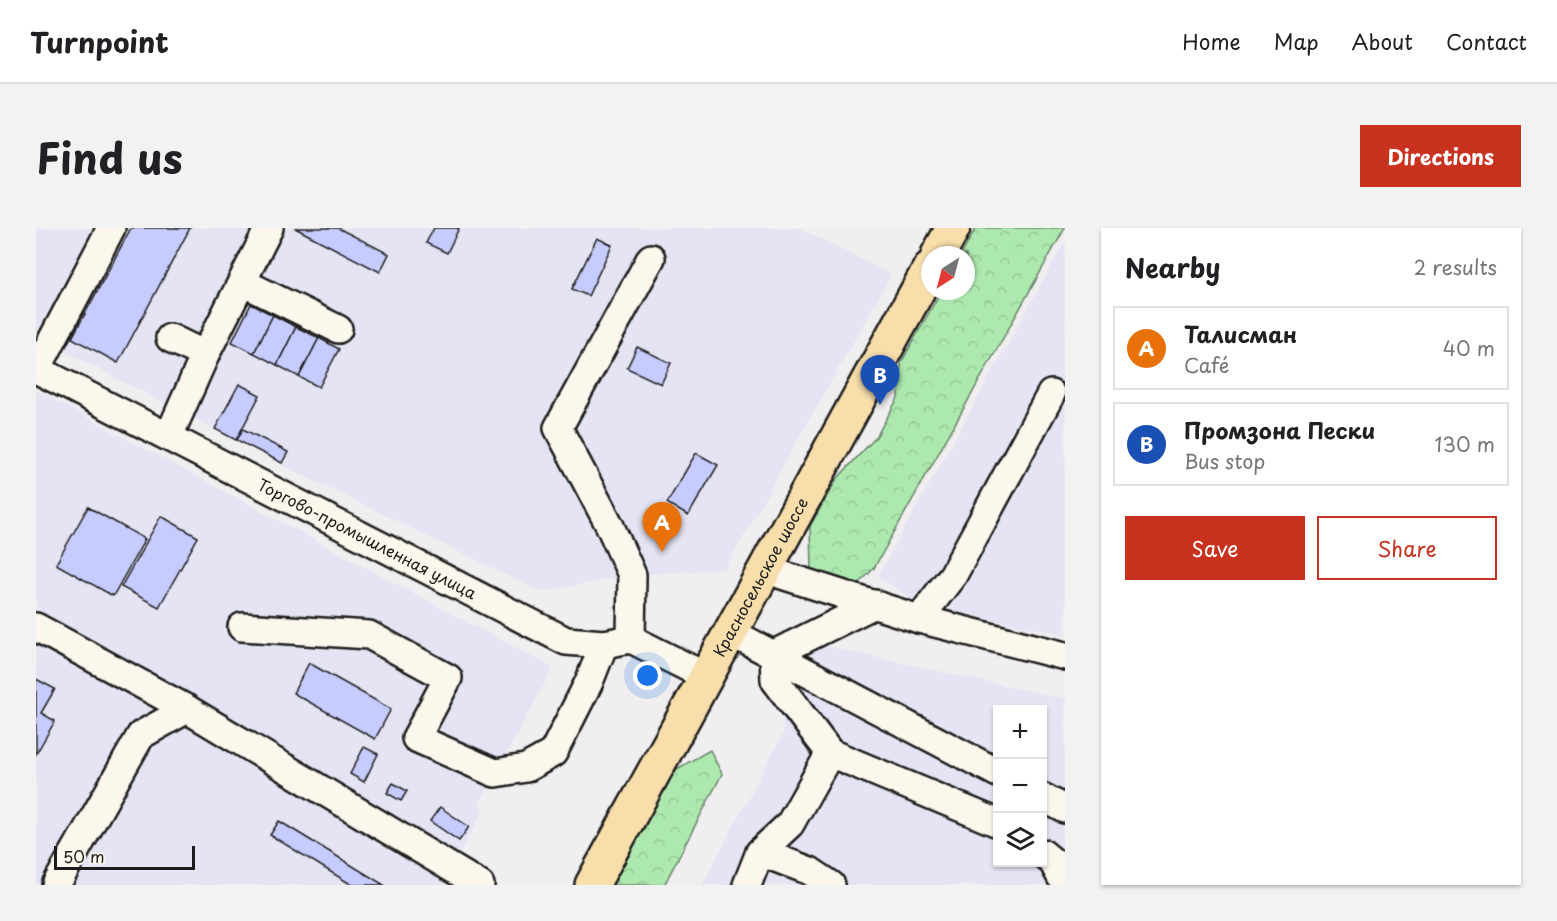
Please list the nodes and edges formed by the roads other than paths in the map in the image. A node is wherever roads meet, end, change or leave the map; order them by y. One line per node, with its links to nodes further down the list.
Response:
1 (111, 228): 11 (street)
2 (269, 228): 6 (street)
3 (953, 228): 4 (main road)
4 (943, 246)
5 (651, 258): 20 (street)
6 (242, 282): 8 (street); 10 (street)
7 (921, 284): 14 (main road, Красносельское шоссе)
8 (338, 330)
9 (170, 338): 10 (street)
10 (205, 355): 13 (street)
11 (37, 369): 13 (street, Торгово-промышленная улица)
12 (1051, 394): 16 (street)
13 (169, 436): 21 (street, Торгово-промышленная улица)
14 (766, 566): 15 (street); 19 (main road, Красносельское шоссе)
15 (875, 604): 16 (street); 22 (street)
16 (919, 619): 23 (street)
17 (36, 627): 25 (street)
18 (242, 627): 21 (street)
19 (730, 632): 22 (street); 24 (main road, Красносельское шоссе)
20 (631, 639): 21 (street, Торгово-промышленная улица); 24 (street)
21 (604, 644)
22 (774, 654): 26 (street); 27 (street)
23 (1065, 656)
24 (705, 676): 36 (main road, Красносельское шоссе)
25 (187, 709): 34 (street); 35 (street)
26 (830, 753): 30 (street); 31 (street)
27 (993, 770)
28 (1047, 800): 29 (street)
29 (1065, 809)
30 (993, 821)
31 (760, 852): 37 (street); 38 (street)
32 (1047, 858): 33 (street)
33 (1065, 884)
34 (56, 885)
35 (480, 885)
36 (592, 885)
37 (747, 885)
38 (831, 885)

